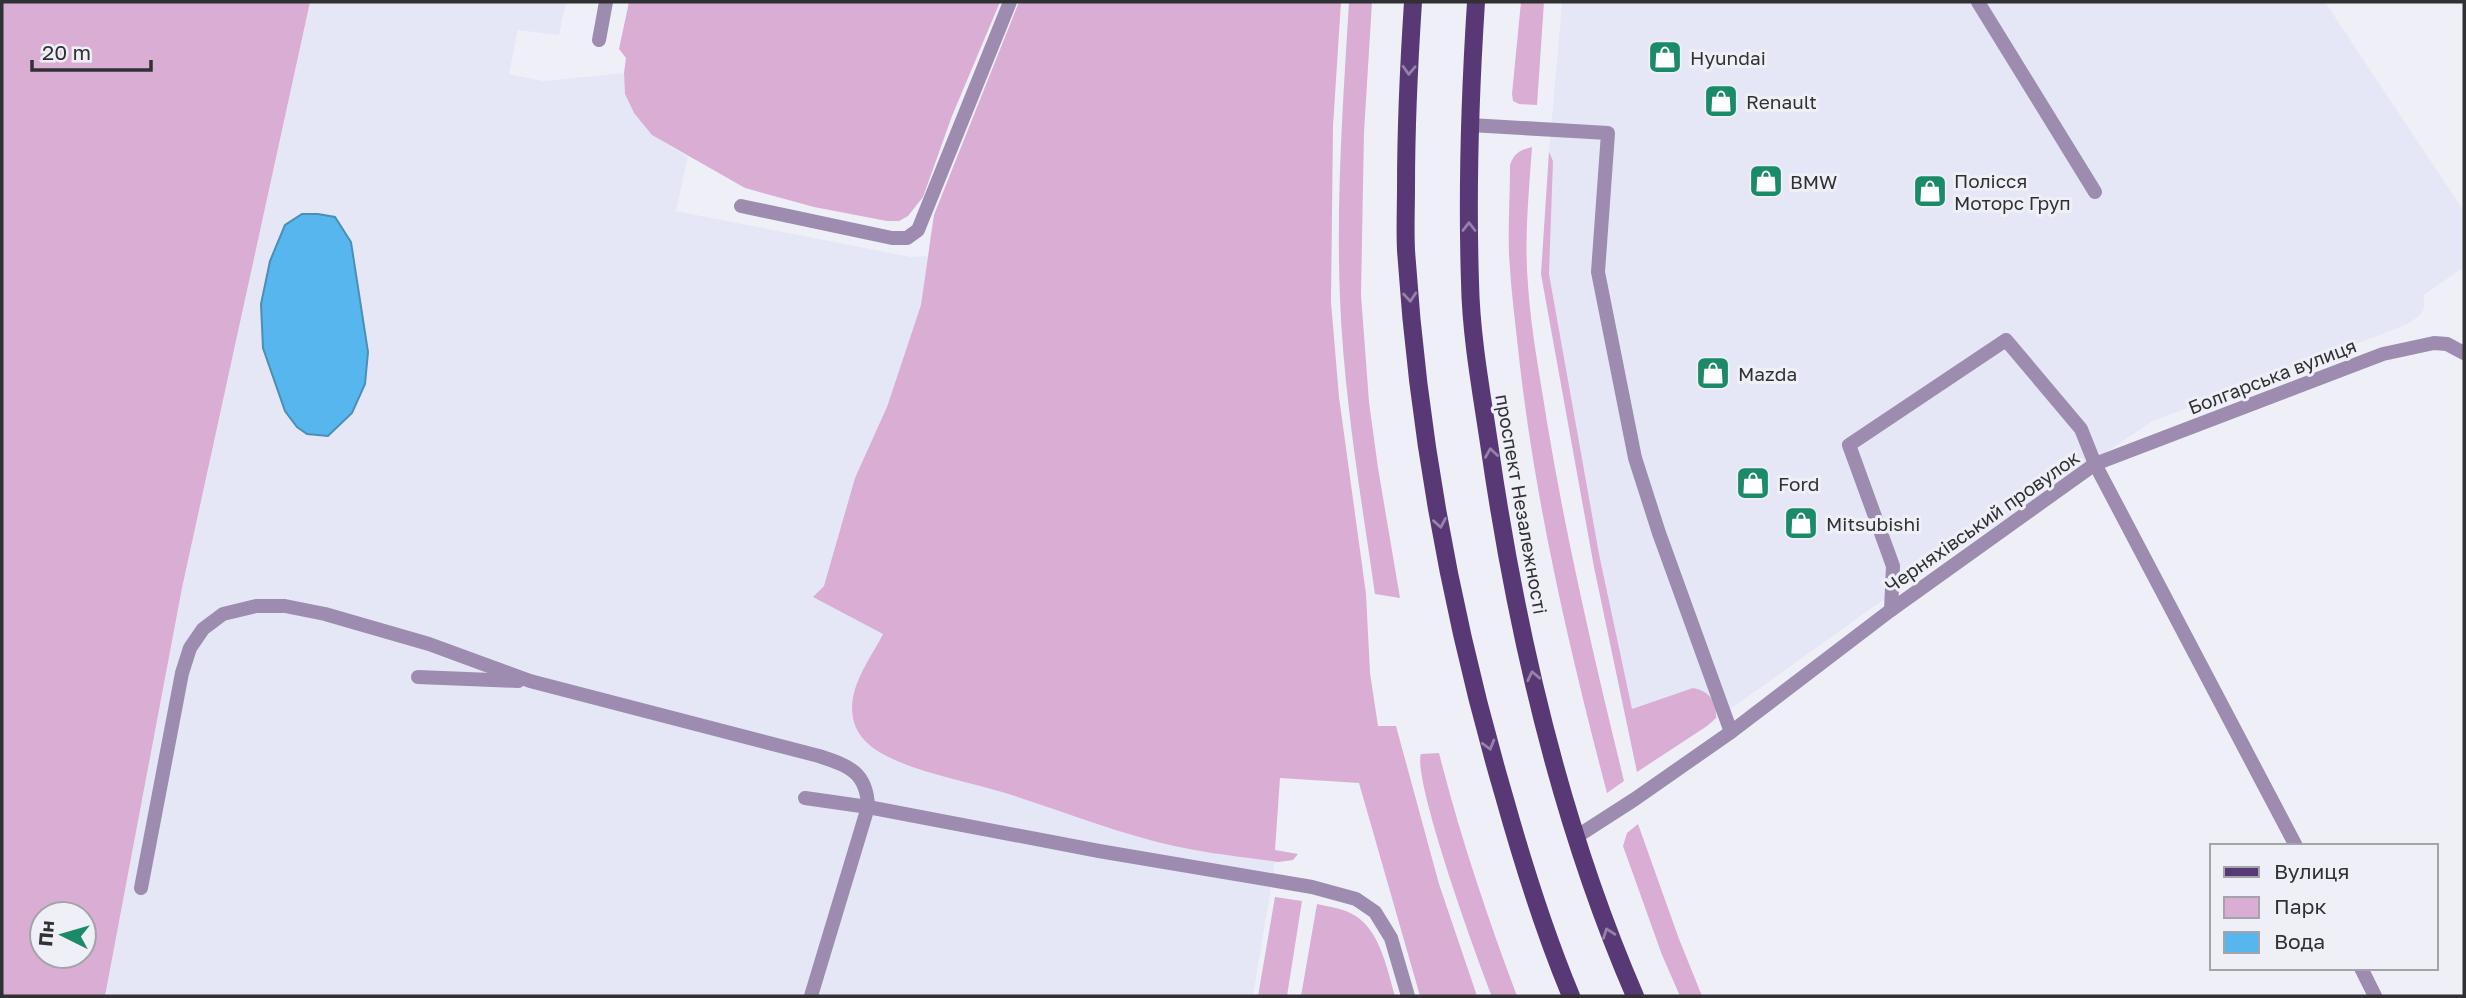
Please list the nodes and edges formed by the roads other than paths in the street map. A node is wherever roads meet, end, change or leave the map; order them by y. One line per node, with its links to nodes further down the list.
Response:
1 (606, 2): 6 (street)
2 (1010, 2): 9 (street)
3 (1413, 2): 24 (main road, one-way to 24)
4 (1476, 2): 7 (main road, проспект Незалежності)
5 (1978, 2): 8 (street)
6 (599, 40)
7 (1470, 125): 15 (street); 18 (main road, проспект Незалежності, one-way to 7)
8 (2095, 192)
9 (741, 206)
10 (2464, 353): 11 (street, Болгарська вулиця)
11 (2095, 464): 12 (street, Черняхівський провулок); 12 (street); 19 (street, Черняхівський провулок)
12 (1891, 610): 15 (street, Черняхівський провулок)
13 (418, 677): 14 (street)
14 (530, 681): 17 (street); 20 (street)
15 (1731, 732): 18 (street, Черняхівський провулок)
16 (805, 798): 17 (street)
17 (868, 807): 22 (street); 23 (street)
18 (1576, 837): 25 (main road, проспект Незалежності, one-way to 18)
19 (2295, 844)
20 (141, 888)
21 (2362, 970): 26 (street)
22 (811, 996)
23 (1408, 996)
24 (1571, 996)
25 (1634, 996)
26 (2375, 996)

